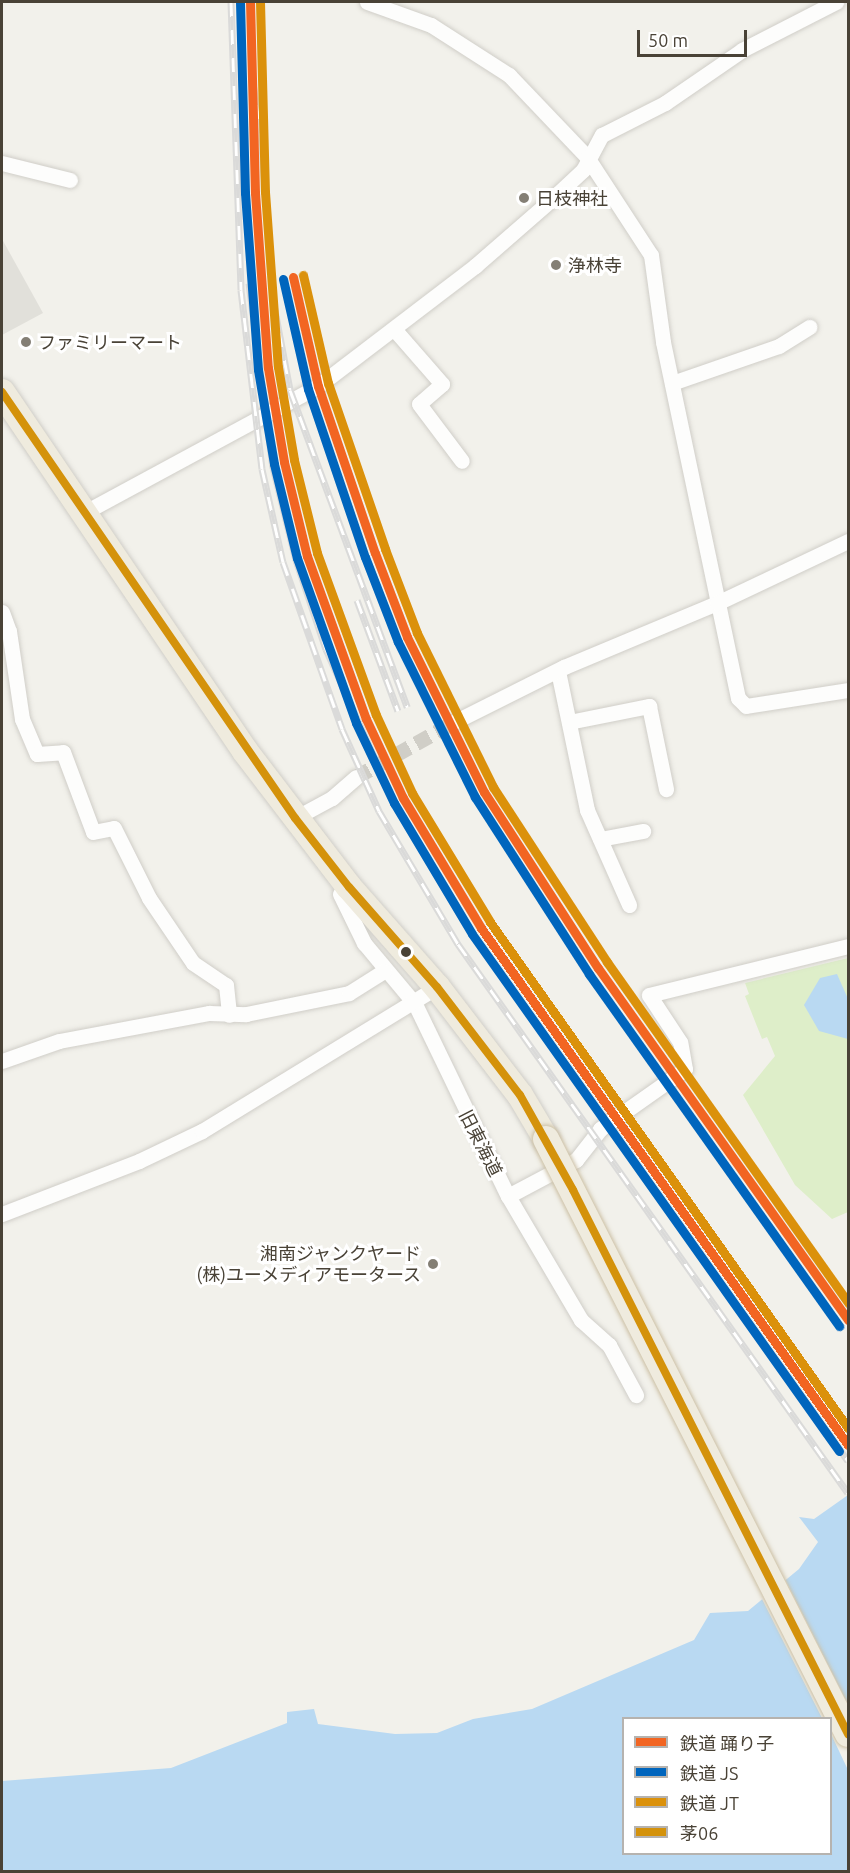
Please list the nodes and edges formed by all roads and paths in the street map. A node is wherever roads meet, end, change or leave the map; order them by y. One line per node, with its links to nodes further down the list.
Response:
1 (367, 2): 3 (street)
2 (836, 2): 3 (street)
3 (587, 157): 7 (street); 8 (street)
4 (2, 163): 5 (street)
5 (70, 180)
6 (810, 327): 8 (street)
7 (394, 329): 10 (street); 11 (street)
8 (672, 383): 13 (street)
9 (2, 392): 11 (highway)
10 (462, 461)
11 (85, 512): 21 (highway)
12 (849, 542): 13 (street)
13 (717, 603): 15 (street); 16 (street)
14 (2, 612): 30 (street)
15 (558, 671): 17 (street); 18 (street)
16 (849, 690)
17 (454, 722)
18 (568, 722): 20 (street); 23 (street)
19 (356, 777): 21 (street)
20 (666, 789)
21 (295, 818): 24 (highway)
22 (643, 831): 23 (street)
23 (600, 839): 25 (street)
24 (349, 887): 27 (street, 旧東海道); 28 (highway)
25 (629, 905)
26 (849, 946): 32 (street)
27 (384, 971): 29 (street, 旧東海道); 30 (street)
28 (437, 987): 29 (street); 35 (highway, bridge)
29 (415, 1004): 32 (street, 旧東海道); 33 (street)
30 (229, 1015): 31 (street)
31 (2, 1061)
32 (508, 1196): 34 (street, 旧東海道)
33 (2, 1214)
34 (636, 1395)
35 (849, 1734)

